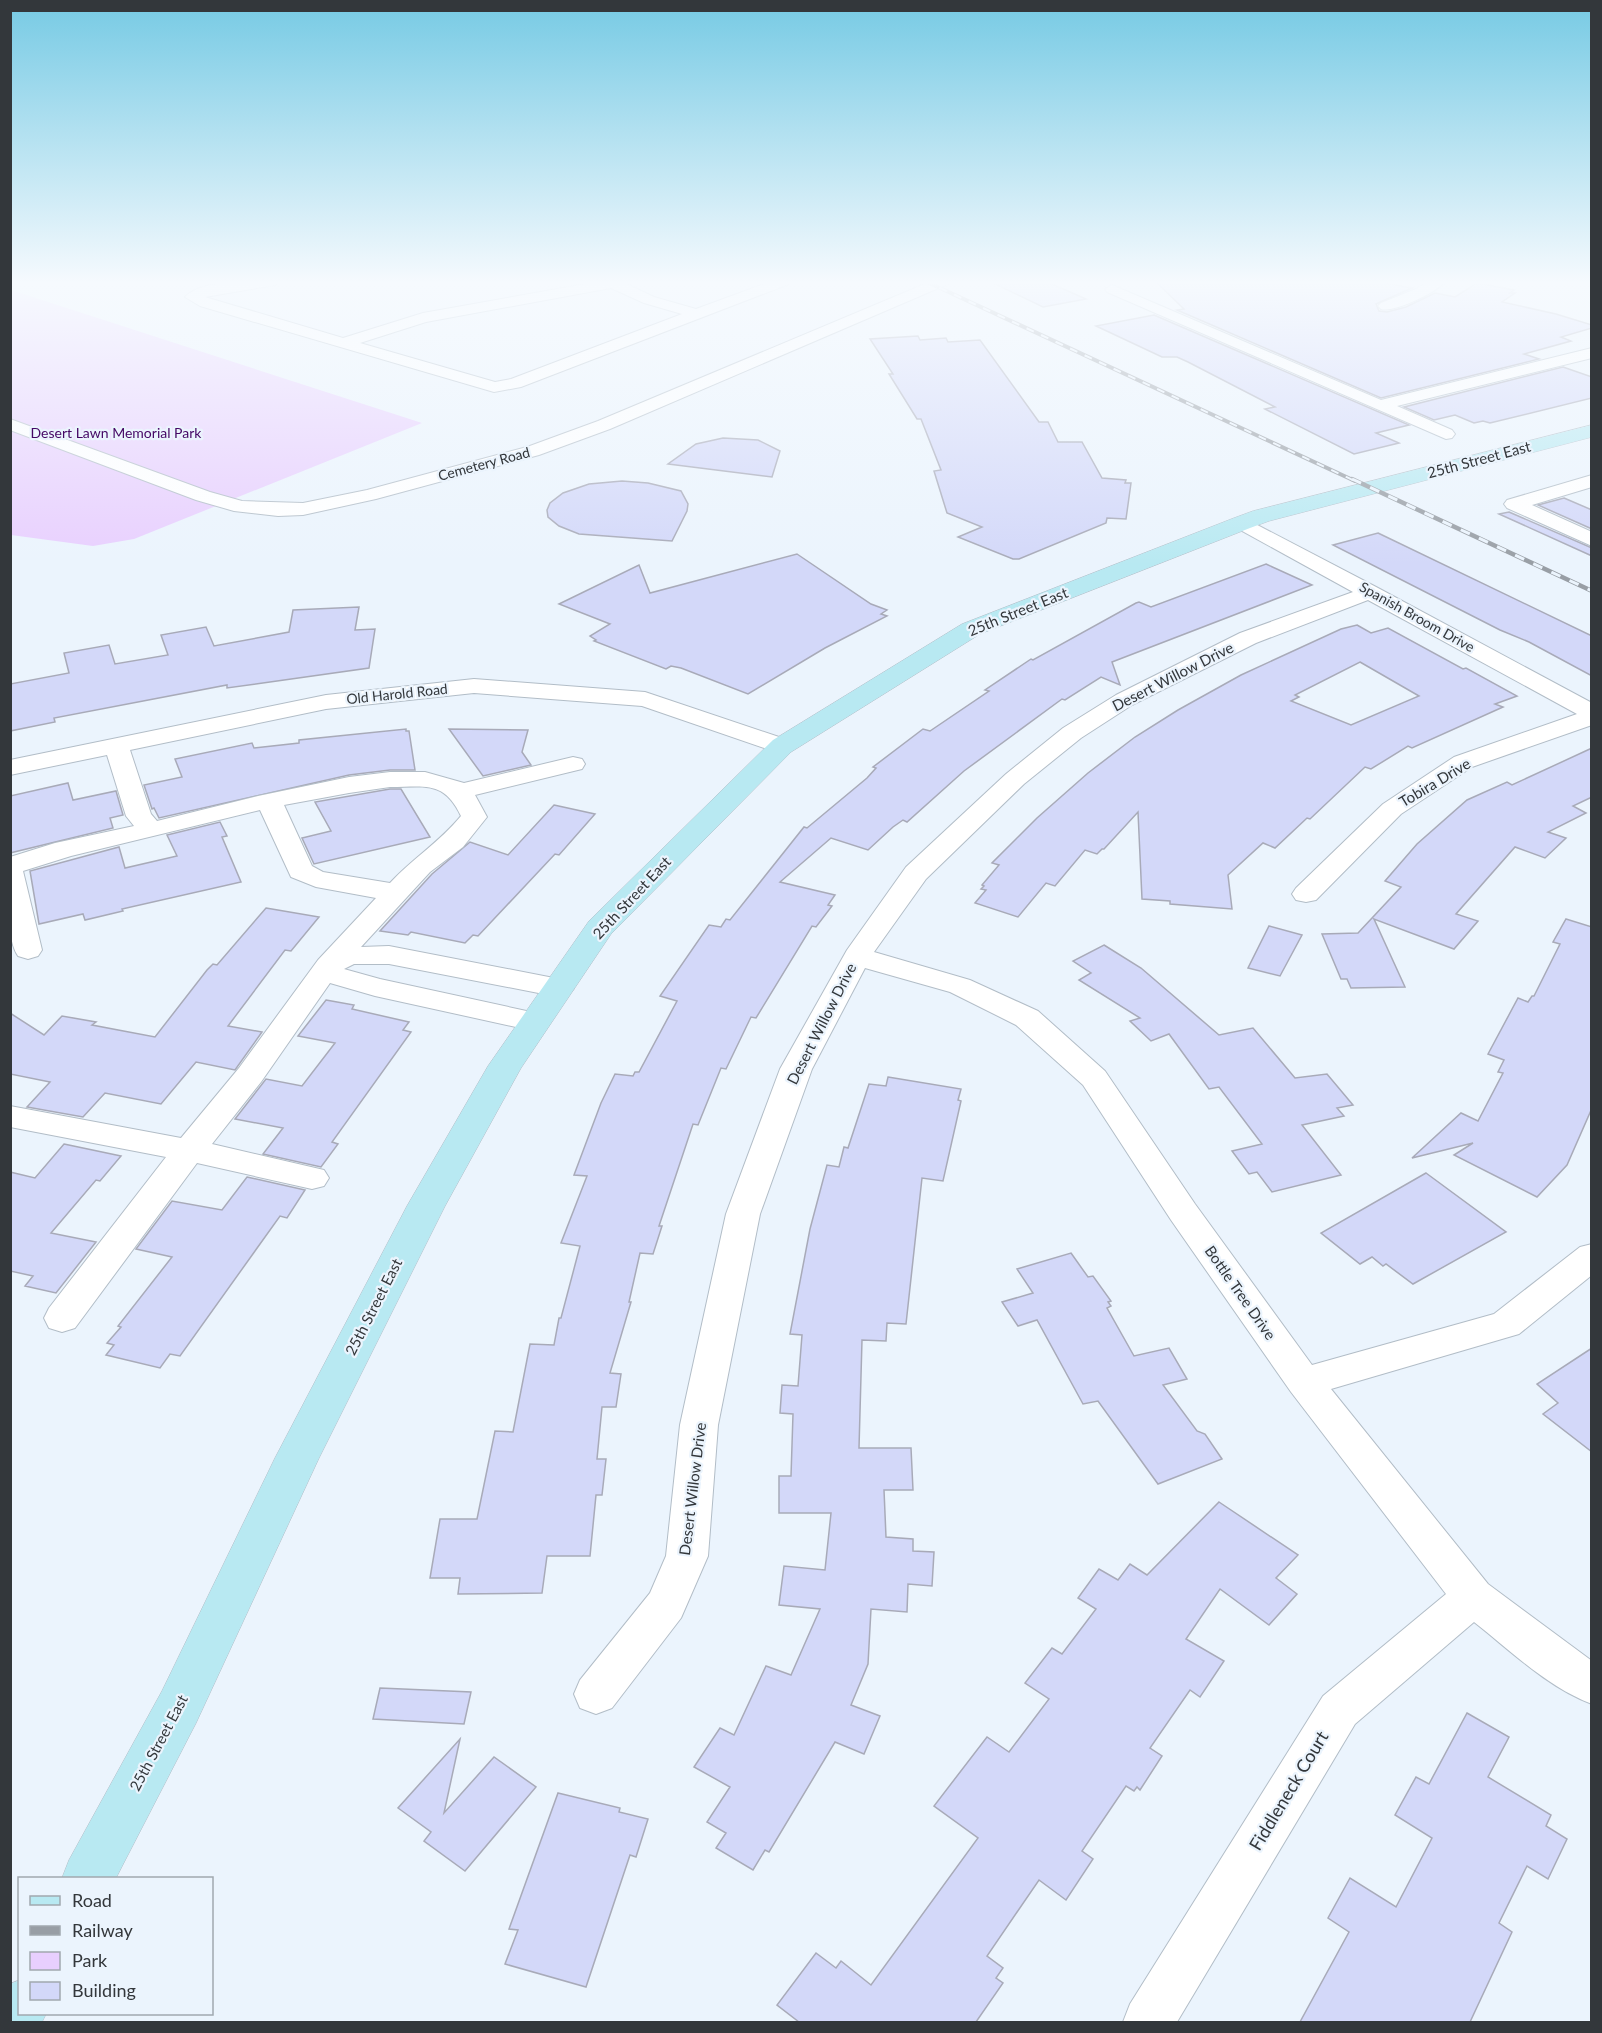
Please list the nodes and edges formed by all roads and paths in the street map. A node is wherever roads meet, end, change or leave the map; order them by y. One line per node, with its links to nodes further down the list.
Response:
1 (454, 376): 2 (street)
2 (534, 376)
3 (719, 376): 7 (street, Cemetery Road)
4 (1314, 376): 6 (street)
5 (1499, 376): 6 (street)
6 (1381, 405): 9 (street)
7 (10, 424)
8 (1592, 430): 11 (main road, 25th Street East)
9 (1446, 434)
10 (1592, 481): 12 (street)
11 (1242, 523): 13 (street, Spanish Broom Drive); 17 (main road, 25th Street East)
12 (1592, 540)
13 (1371, 592): 14 (street, Spanish Broom Drive); 28 (street, Desert Willow Drive)
14 (1592, 713)
15 (1592, 717): 26 (street, Tobira Drive)
16 (116, 746): 17 (street, Old Harold Road); 19 (street, Old Harold Road); 22 (street)
17 (782, 746): 30 (main road, 25th Street East)
18 (573, 764): 20 (street)
19 (10, 768)
20 (460, 791): 21 (street); 25 (street)
21 (269, 801): 22 (street); 25 (street)
22 (151, 830): 23 (street)
23 (10, 866)
24 (10, 872): 27 (street)
25 (398, 892): 29 (street)
26 (1306, 894)
27 (28, 950)
28 (857, 956): 37 (street, Bottle Tree Drive); 40 (street, Desert Willow Drive)
29 (328, 966): 30 (street); 31 (street); 33 (street)
30 (559, 987): 31 (main road, 25th Street East)
31 (534, 1022): 41 (main road, 25th Street East)
32 (10, 1116): 33 (street)
33 (189, 1150): 34 (street); 36 (street)
34 (312, 1178)
35 (1592, 1256): 37 (street)
36 (62, 1318)
37 (1304, 1382): 38 (street, Bottle Tree Drive)
38 (1473, 1597): 39 (street, Bottle Tree Drive); 42 (street, Fiddleneck Court)
39 (1592, 1684)
40 (596, 1694)
41 (89, 1877)
42 (1148, 2022)

